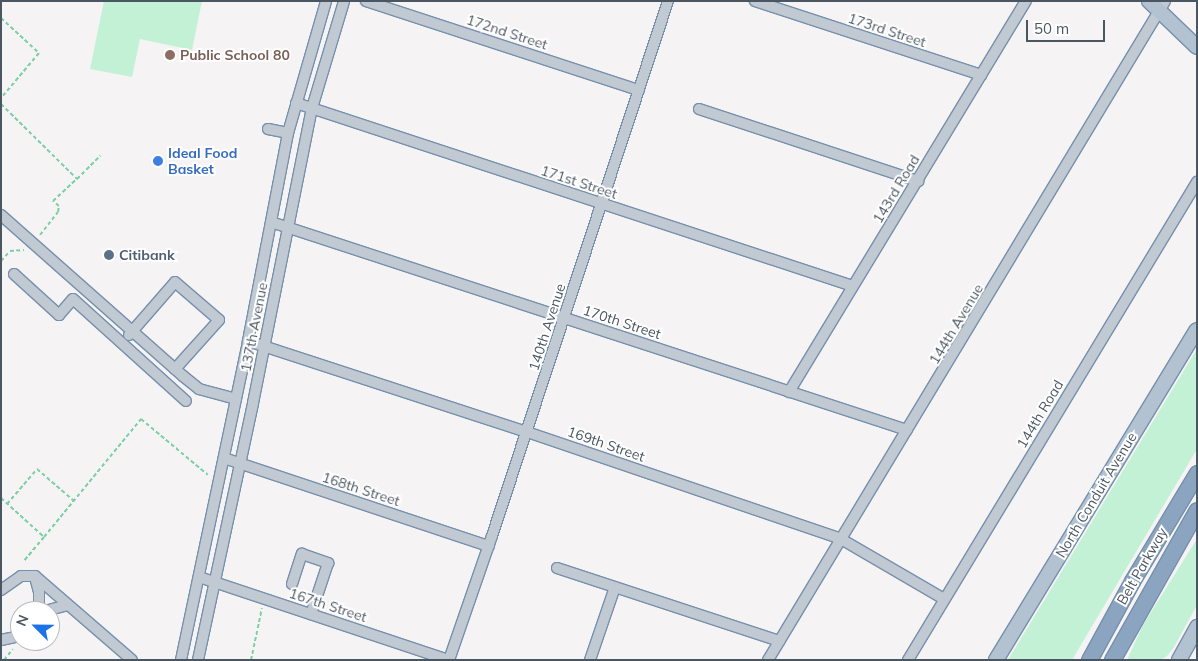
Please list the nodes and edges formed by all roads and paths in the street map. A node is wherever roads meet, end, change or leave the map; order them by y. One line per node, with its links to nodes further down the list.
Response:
1 (326, 1): 14 (street, 137th Avenue)
2 (344, 1): 16 (street, 137th Avenue)
3 (366, 1): 12 (street, 172nd Street)
4 (668, 1): 12 (street, 140th Avenue)
5 (755, 1): 11 (street, 173rd Street)
6 (1026, 1): 11 (street, 143rd Road)
7 (1148, 1): 8 (main road)
8 (1162, 7): 10 (main road); 42 (street, 144th Avenue)
9 (1, 18): 13 (path)
10 (1197, 47)
11 (981, 75): 22 (street, 143rd Road)
12 (639, 90): 24 (street, 140th Avenue)
13 (1, 98)
14 (296, 103): 16 (street, 171st Street); 19 (street, 137th Avenue)
15 (1, 104): 21 (path)
16 (312, 108): 24 (street, 171st Street); 27 (street, 137th Avenue)
17 (699, 109): 22 (street)
18 (268, 129): 19 (street)
19 (288, 133): 26 (street, 137th Avenue)
20 (100, 156): 21 (path)
21 (77, 179): 28 (path)
22 (918, 181): 31 (street, 143rd Road)
23 (1197, 182): 65 (street, 144th Road)
24 (602, 204): 31 (street, 171st Street); 32 (street, 140th Avenue)
25 (1, 215): 28 (street)
26 (271, 222): 27 (street, 170th Street); 35 (street, 137th Avenue)
27 (289, 227): 32 (street, 170th Street); 37 (street, 137th Avenue)
28 (33, 242): 29 (path); 34 (street)
29 (1, 261)
30 (14, 274): 36 (street)
31 (853, 286): 39 (street, 143rd Road)
32 (564, 318): 39 (street, 170th Street); 43 (street, 140th Avenue)
33 (1197, 330): 81 (main road, North Conduit Avenue)
34 (132, 331): 36 (street); 38 (street); 38 (street)
35 (248, 342): 37 (street, 169th Street); 40 (street, 137th Avenue)
36 (123, 343): 41 (street)
37 (265, 346): 43 (street, 169th Street); 45 (street, 137th Avenue)
38 (175, 369): 40 (street)
39 (789, 392): 42 (street, 170th Street)
40 (236, 399): 44 (street, 137th Avenue)
41 (186, 401)
42 (907, 430): 54 (street, 144th Avenue)
43 (527, 432): 54 (street, 169th Street); 55 (street, 140th Avenue)
44 (224, 458): 45 (street, 168th Street); 59 (street, 137th Avenue)
45 (240, 464): 55 (street, 168th Street); 60 (street, 137th Avenue)
46 (1197, 473): 82 (highway, Belt Parkway)
47 (208, 475): 49 (path)
48 (1, 498): 50 (path)
49 (74, 501): 50 (path); 53 (path)
50 (7, 504): 53 (path)
51 (1197, 510): 62 (highway, Belt Parkway)
52 (1197, 529): 62 (highway)
53 (44, 537): 56 (path)
54 (841, 539): 65 (street, 169th Street); 72 (street, 144th Avenue)
55 (489, 546): 77 (street, 140th Avenue)
56 (24, 561)
57 (557, 568): 63 (street)
58 (35, 576): 64 (street); 66 (street); 67 (street)
59 (199, 577): 60 (street, 167th Street); 74 (street, 137th Avenue)
60 (214, 582): 70 (street, 167th Street); 75 (street, 137th Avenue)
61 (292, 584): 70 (street)
62 (1152, 586): 83 (highway, Belt Parkway)
63 (615, 587): 72 (street); 78 (street)
64 (1, 590)
65 (944, 599): 80 (street, 144th Road)
66 (39, 601)
67 (66, 605): 68 (street); 73 (street)
68 (60, 607)
69 (262, 608): 76 (path)
70 (311, 614): 77 (street, 167th Street)
71 (1197, 627): 84 (main road)
72 (779, 641): 79 (street, 144th Avenue)
73 (132, 660)
74 (181, 660)
75 (198, 660)
76 (251, 660)
77 (449, 660)
78 (590, 660)
79 (768, 660)
80 (908, 660)
81 (996, 660)
82 (1088, 660)
83 (1112, 660)
84 (1179, 660)

